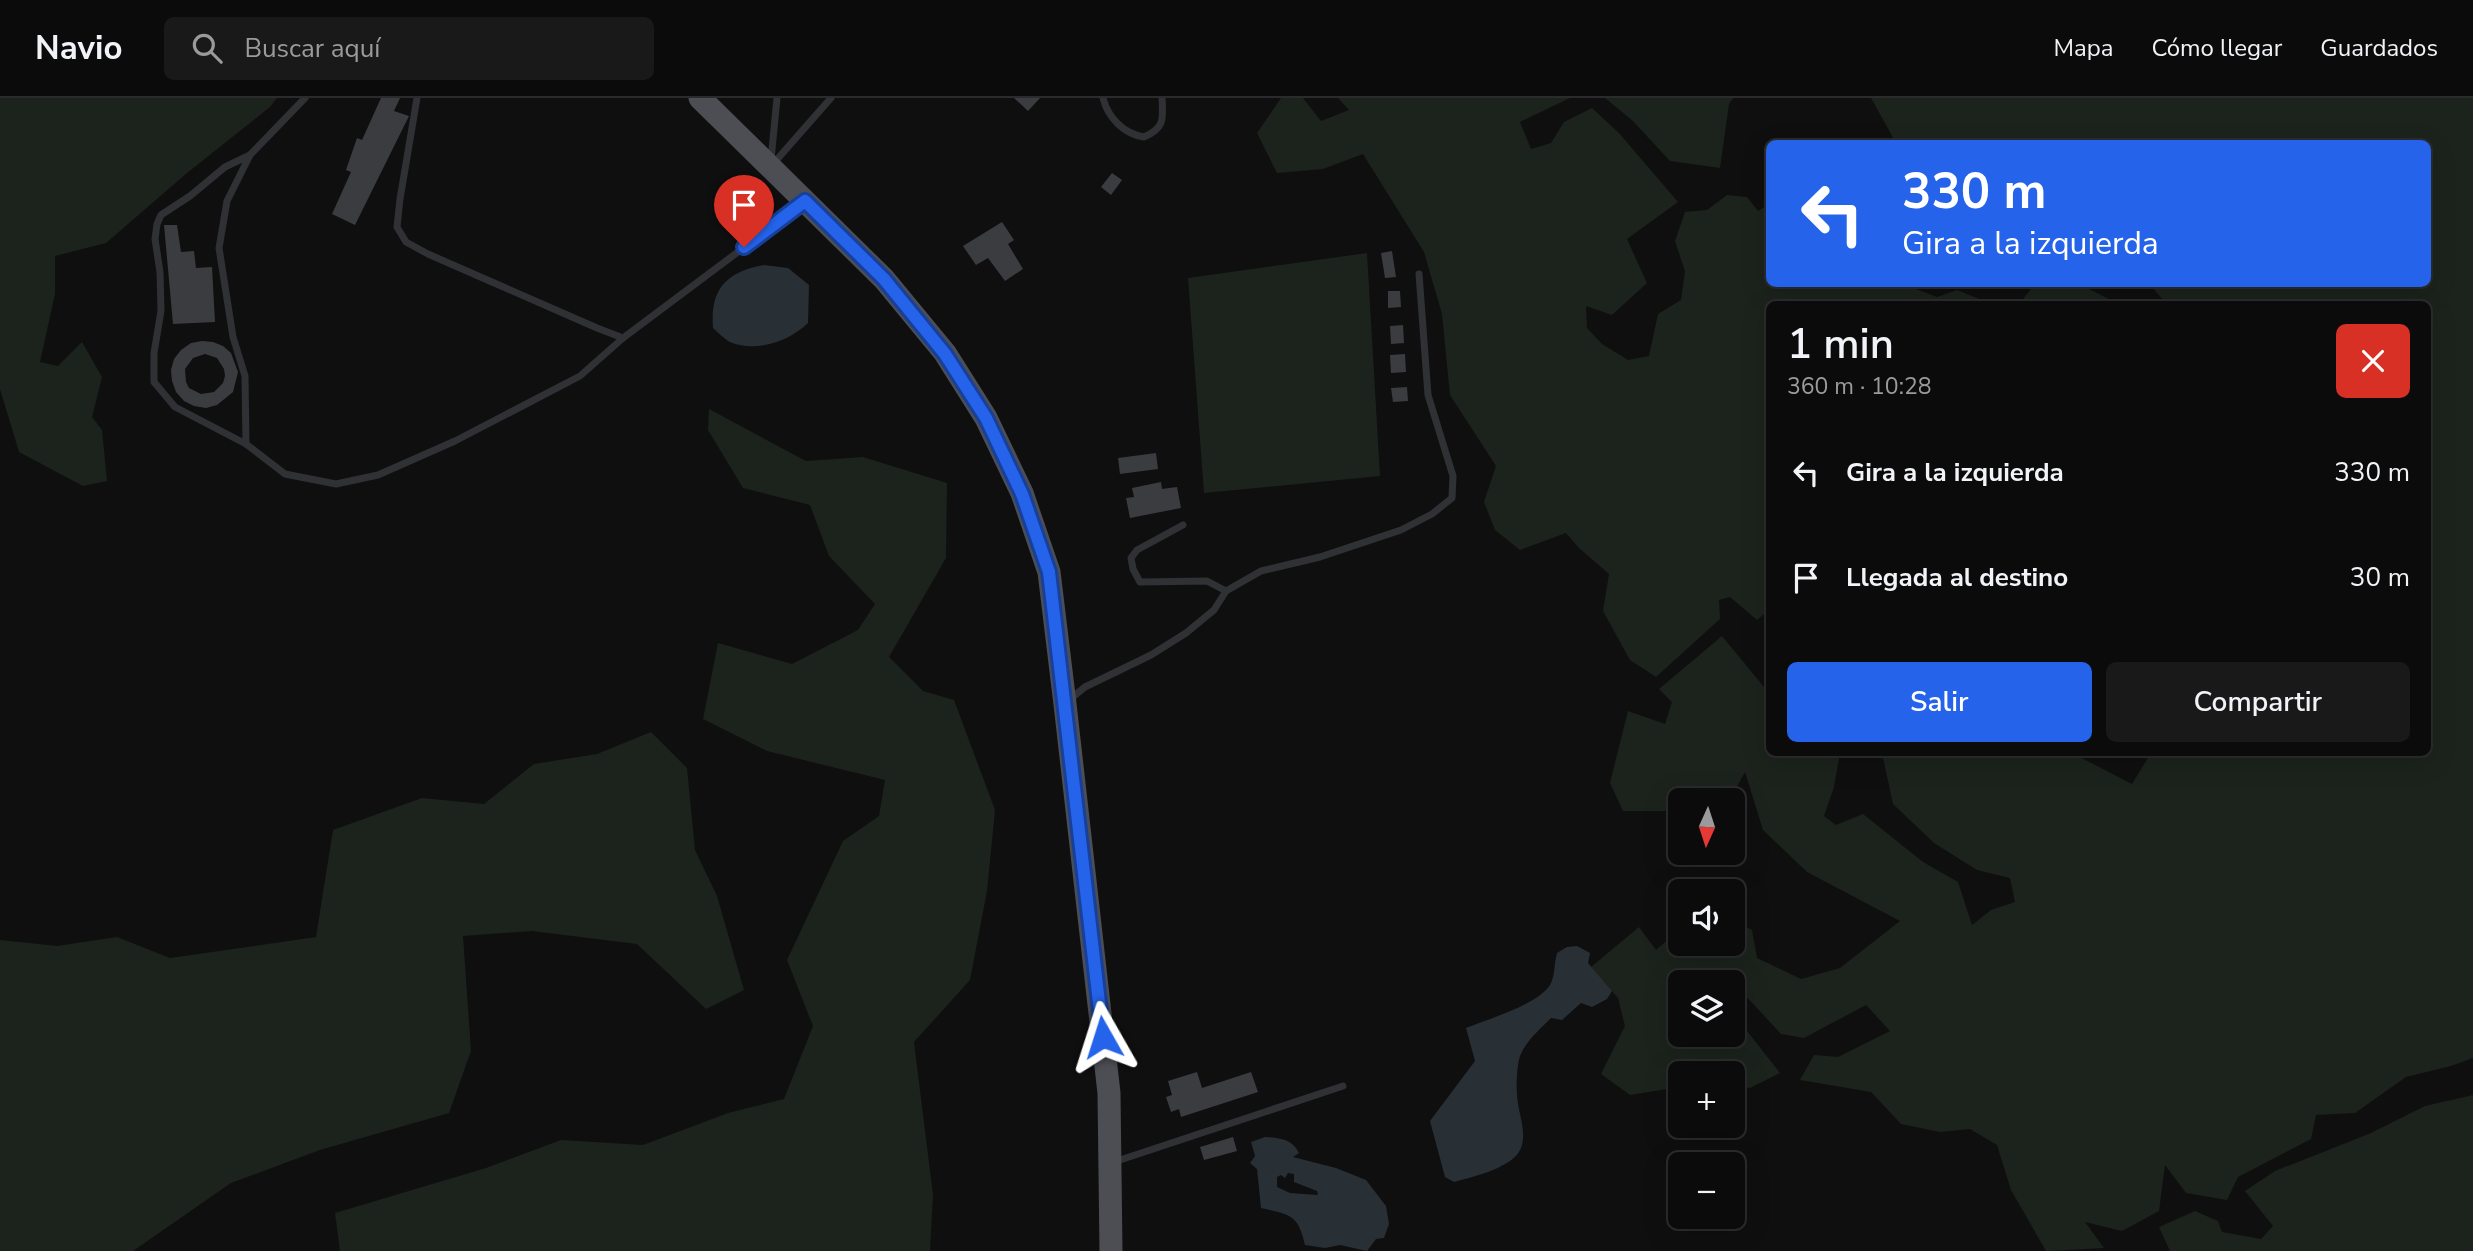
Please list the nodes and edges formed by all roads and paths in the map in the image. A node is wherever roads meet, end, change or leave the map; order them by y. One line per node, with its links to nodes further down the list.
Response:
1 (305, 98): 8 (lane)
2 (417, 98): 12 (lane)
3 (699, 98): 9 (main road)
4 (777, 98): 9 (lane)
5 (831, 98): 9 (lane)
6 (1102, 98): 7 (lane)
7 (1162, 98)
8 (250, 155): 13 (lane); 13 (lane)
9 (771, 168): 10 (main road)
10 (805, 201): 12 (lane); 16 (main road)
11 (1419, 274): 15 (lane)
12 (623, 338): 13 (lane)
13 (246, 444)
14 (1183, 525): 15 (lane)
15 (1226, 591): 16 (lane)
16 (1065, 704): 18 (main road)
17 (1343, 1086): 18 (lane)
18 (1110, 1164): 19 (main road)
19 (1111, 1251)

